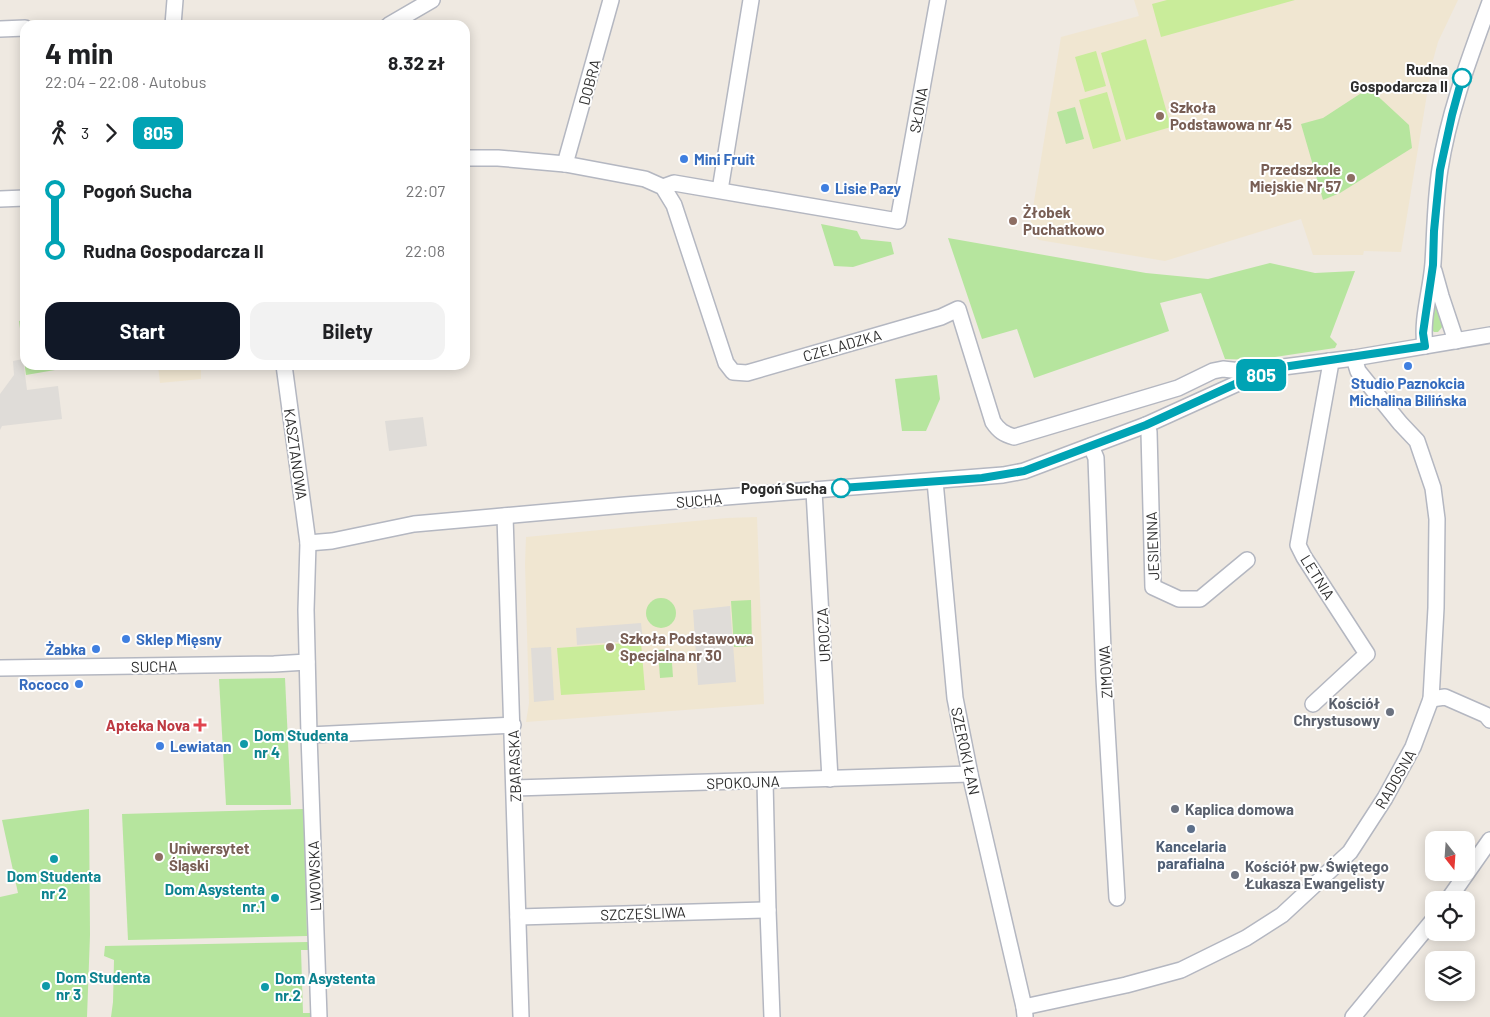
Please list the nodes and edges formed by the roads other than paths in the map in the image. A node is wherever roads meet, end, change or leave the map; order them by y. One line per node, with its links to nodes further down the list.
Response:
1 (175, 0): 7 (street)
2 (432, 0): 8 (street)
3 (611, 0): 12 (street, DOBRA)
4 (751, 0): 14 (street)
5 (938, 0): 14 (street, SŁONA)
6 (1490, 2): 17 (street)
7 (173, 20)
8 (398, 20)
9 (20, 28): 10 (street)
10 (0, 29)
11 (470, 158): 12 (street)
12 (566, 164): 13 (street)
13 (663, 187): 14 (street); 24 (street, CZELADZKA)
14 (720, 190)
15 (20, 198): 16 (street)
16 (0, 199)
17 (1433, 265): 19 (street); 20 (street)
18 (1490, 335): 19 (street, SUCHA)
19 (1456, 341): 20 (street, SUCHA)
20 (1425, 346): 21 (street, SUCHA)
21 (1354, 358): 22 (street, SUCHA); 34 (street, RADOSNA)
22 (1329, 361): 24 (street, SUCHA); 35 (street, LETNIA)
23 (285, 370): 30 (street, KASZTANOWA)
24 (1244, 380): 25 (street, SUCHA)
25 (1146, 425): 26 (street, SUCHA); 31 (street, JESIENNA)
26 (1091, 446): 27 (street, SUCHA); 45 (street, ZIMOWA)
27 (935, 481): 28 (street, SUCHA); 39 (street, SZEROKI ŁAN)
28 (814, 491): 29 (street, SUCHA); 40 (street, UROCZA)
29 (505, 516): 30 (street, SUCHA); 37 (street, ZBARASKA)
30 (308, 543): 32 (street, LWOWSKA)
31 (1247, 560)
32 (307, 662): 33 (street, SUCHA); 38 (street, LWOWSKA)
33 (0, 668)
34 (1430, 699): 36 (street); 49 (street, RADOSNA)
35 (1312, 704)
36 (1490, 720)
37 (513, 725): 38 (street); 42 (street, ZBARASKA)
38 (309, 735): 50 (street, LWOWSKA)
39 (970, 774): 40 (street, SPOKOJNA); 49 (street, SZEROKI ŁAN)
40 (830, 779): 41 (street, SPOKOJNA)
41 (765, 781): 42 (street, SPOKOJNA); 46 (street)
42 (515, 788): 47 (street, ZBARASKA)
43 (1490, 840): 44 (street)
44 (1454, 891)
45 (1117, 898)
46 (768, 910): 47 (street, SZCZĘŚLIWA); 52 (street)
47 (518, 917): 51 (street, ZBARASKA)
48 (1425, 929): 53 (street)
49 (1024, 1012)
50 (319, 1017)
51 (521, 1017)
52 (772, 1017)
53 (1352, 1017)

